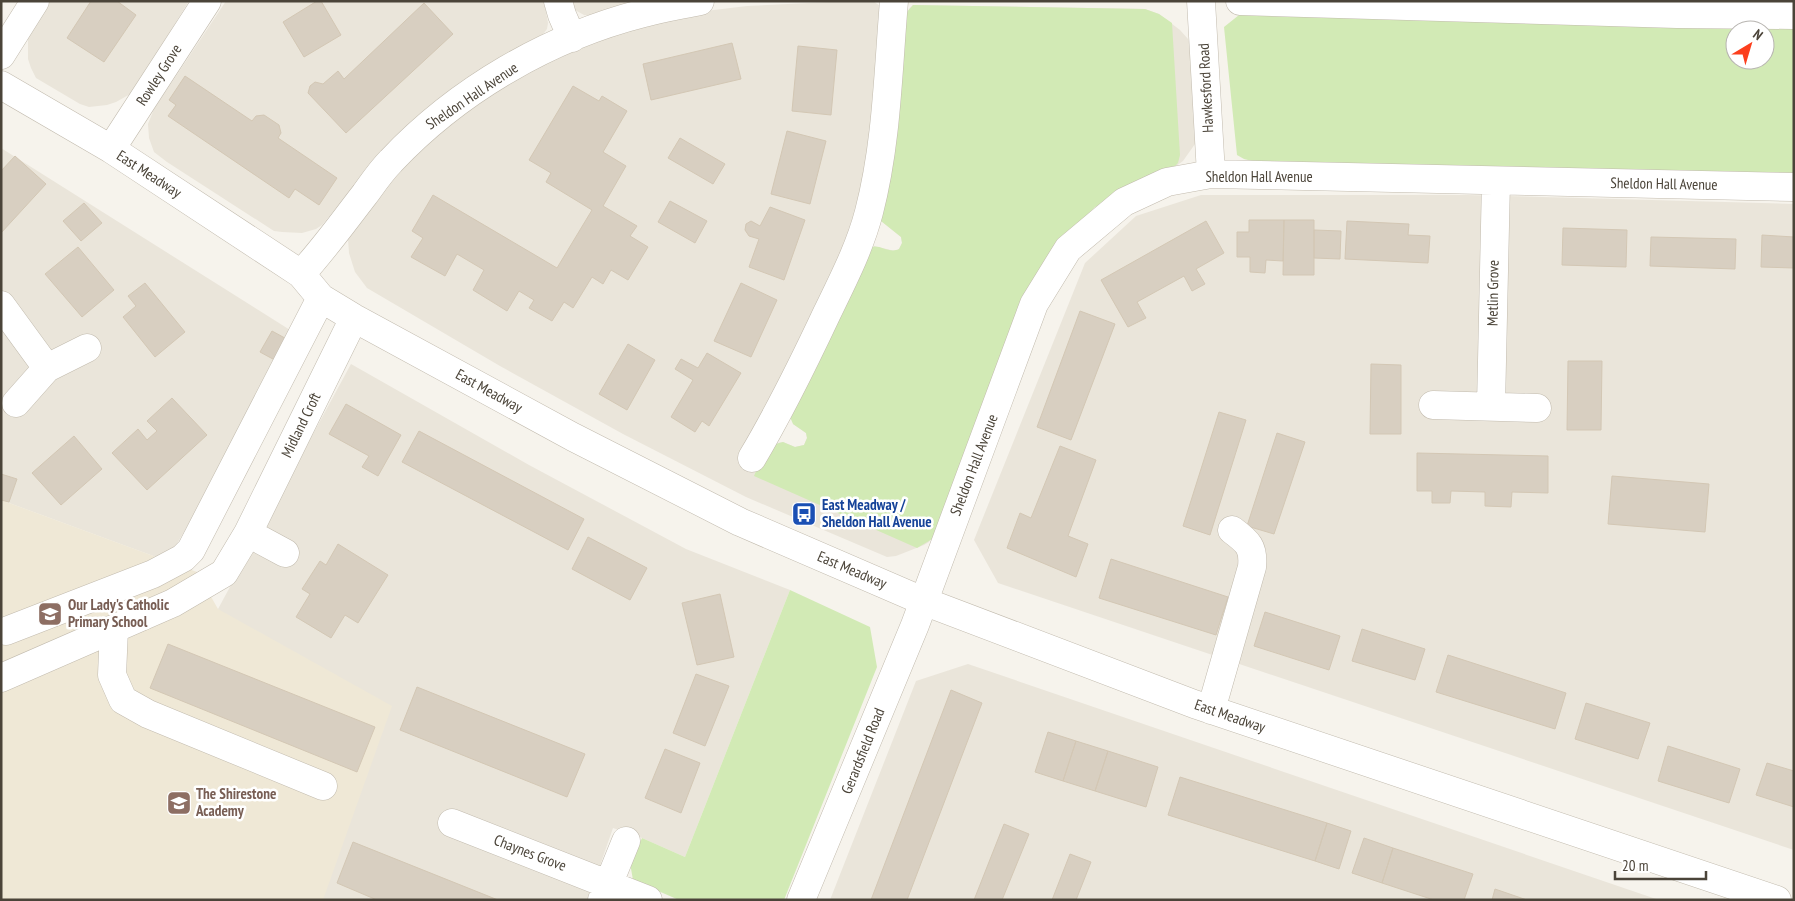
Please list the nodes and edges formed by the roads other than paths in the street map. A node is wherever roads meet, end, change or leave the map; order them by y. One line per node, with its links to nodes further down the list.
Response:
1 (35, 1): 11 (street)
2 (207, 1): 13 (street, Rowley Grove)
3 (558, 1): 10 (street)
4 (700, 1): 10 (street, Sheldon Hall Avenue)
5 (894, 1): 27 (street)
6 (1200, 1): 14 (street, Hawkesford Road)
7 (1240, 1): 8 (street)
8 (1677, 8): 9 (street)
9 (1794, 15)
10 (572, 38): 17 (street, Sheldon Hall Avenue)
11 (1, 55)
12 (1, 85): 13 (street, East Meadway)
13 (111, 149): 17 (street, East Meadway)
14 (1211, 174): 15 (street, Sheldon Hall Avenue); 31 (street, Sheldon Hall Avenue)
15 (1496, 181): 16 (street, Sheldon Hall Avenue); 25 (street, Metlin Grove)
16 (1794, 187)
17 (301, 274): 18 (street, East Meadway)
18 (321, 298): 20 (street, East Meadway); 33 (street)
19 (1, 305): 22 (street)
20 (354, 318): 29 (street, Midland Croft); 31 (street, East Meadway)
21 (87, 348): 22 (street)
22 (47, 368): 23 (street)
23 (16, 403)
24 (1433, 405): 25 (street)
25 (1491, 406): 26 (street)
26 (1536, 408)
27 (752, 458)
28 (1232, 530): 35 (street)
29 (248, 533): 30 (street); 32 (street, Midland Croft)
30 (286, 553)
31 (923, 601): 35 (street, East Meadway); 41 (street, Gerardsfield Road)
32 (114, 629): 34 (street); 36 (street)
33 (6, 631)
34 (1, 678)
35 (1211, 710): 42 (street, East Meadway)
36 (323, 786)
37 (452, 823): 39 (street, Chaynes Grove)
38 (626, 841): 39 (street)
39 (605, 892): 40 (street, Chaynes Grove)
40 (648, 900)
41 (801, 900)
42 (1777, 900)

